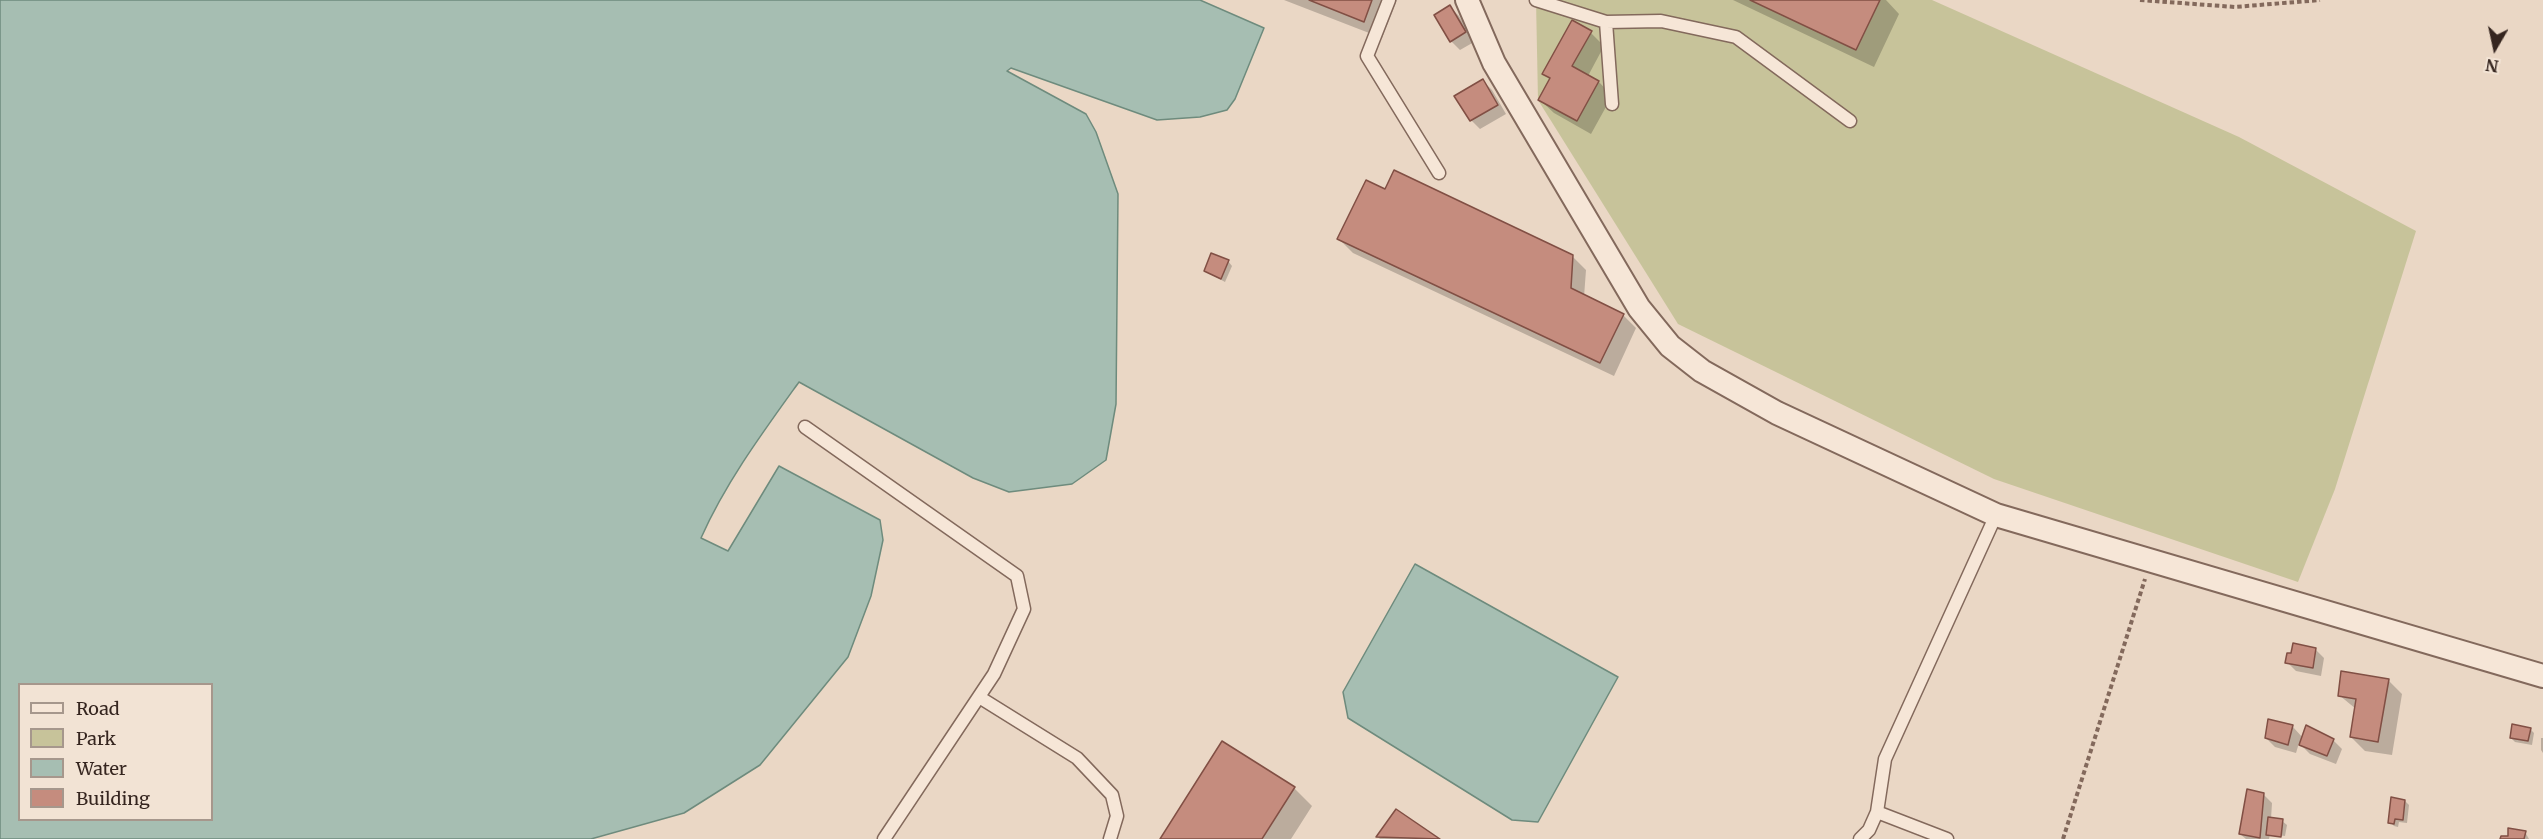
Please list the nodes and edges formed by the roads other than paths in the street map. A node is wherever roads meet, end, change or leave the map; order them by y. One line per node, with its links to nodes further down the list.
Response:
1 (1389, 0): 7 (lane)
2 (1467, 0): 9 (street)
3 (1536, 0): 4 (lane)
4 (1606, 22): 5 (lane); 6 (lane)
5 (1612, 104)
6 (1850, 122)
7 (1439, 173)
8 (805, 427): 11 (lane)
9 (1996, 515): 10 (street); 12 (lane)
10 (2543, 676)
11 (979, 697): 13 (lane); 14 (lane)
12 (1877, 812): 15 (lane); 16 (lane)
13 (884, 839)
14 (1110, 839)
15 (1860, 839)
16 (1947, 839)

